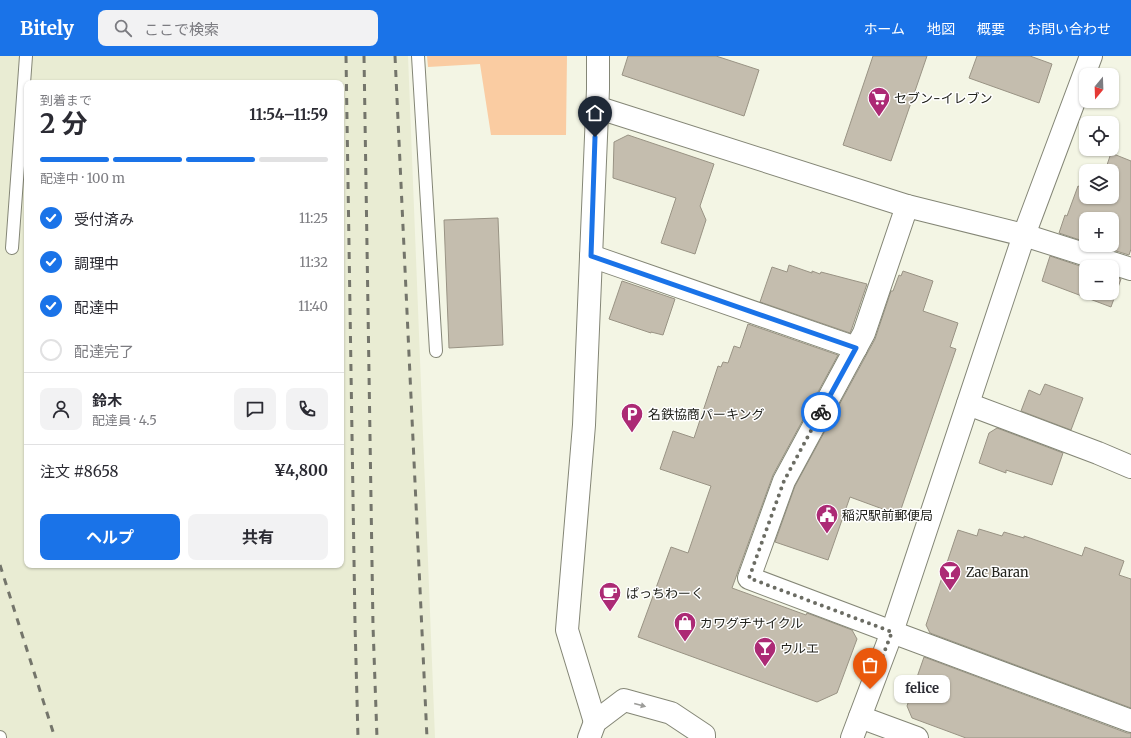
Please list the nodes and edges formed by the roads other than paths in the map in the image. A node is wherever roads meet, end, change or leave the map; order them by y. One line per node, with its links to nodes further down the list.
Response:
1 (26, 56): 5 (lane)
2 (418, 56): 14 (lane)
3 (598, 56): 7 (street)
4 (1091, 56): 9 (street)
5 (24, 80)
6 (24, 83): 10 (lane)
7 (596, 107): 8 (street); 11 (street)
8 (907, 206): 9 (street); 13 (street)
9 (1024, 235): 12 (street); 15 (street)
10 (12, 248)
11 (591, 256): 13 (street); 20 (street)
12 (1131, 269)
13 (856, 348): 17 (street)
14 (436, 351)
15 (968, 404): 16 (street); 17 (street)
16 (1131, 467)
17 (892, 632): 18 (street); 19 (street)
18 (860, 717): 22 (street); 23 (street)
19 (1131, 721)
20 (592, 730): 21 (street, one-way to 21)
21 (704, 738)
22 (852, 738)
23 (917, 738)

